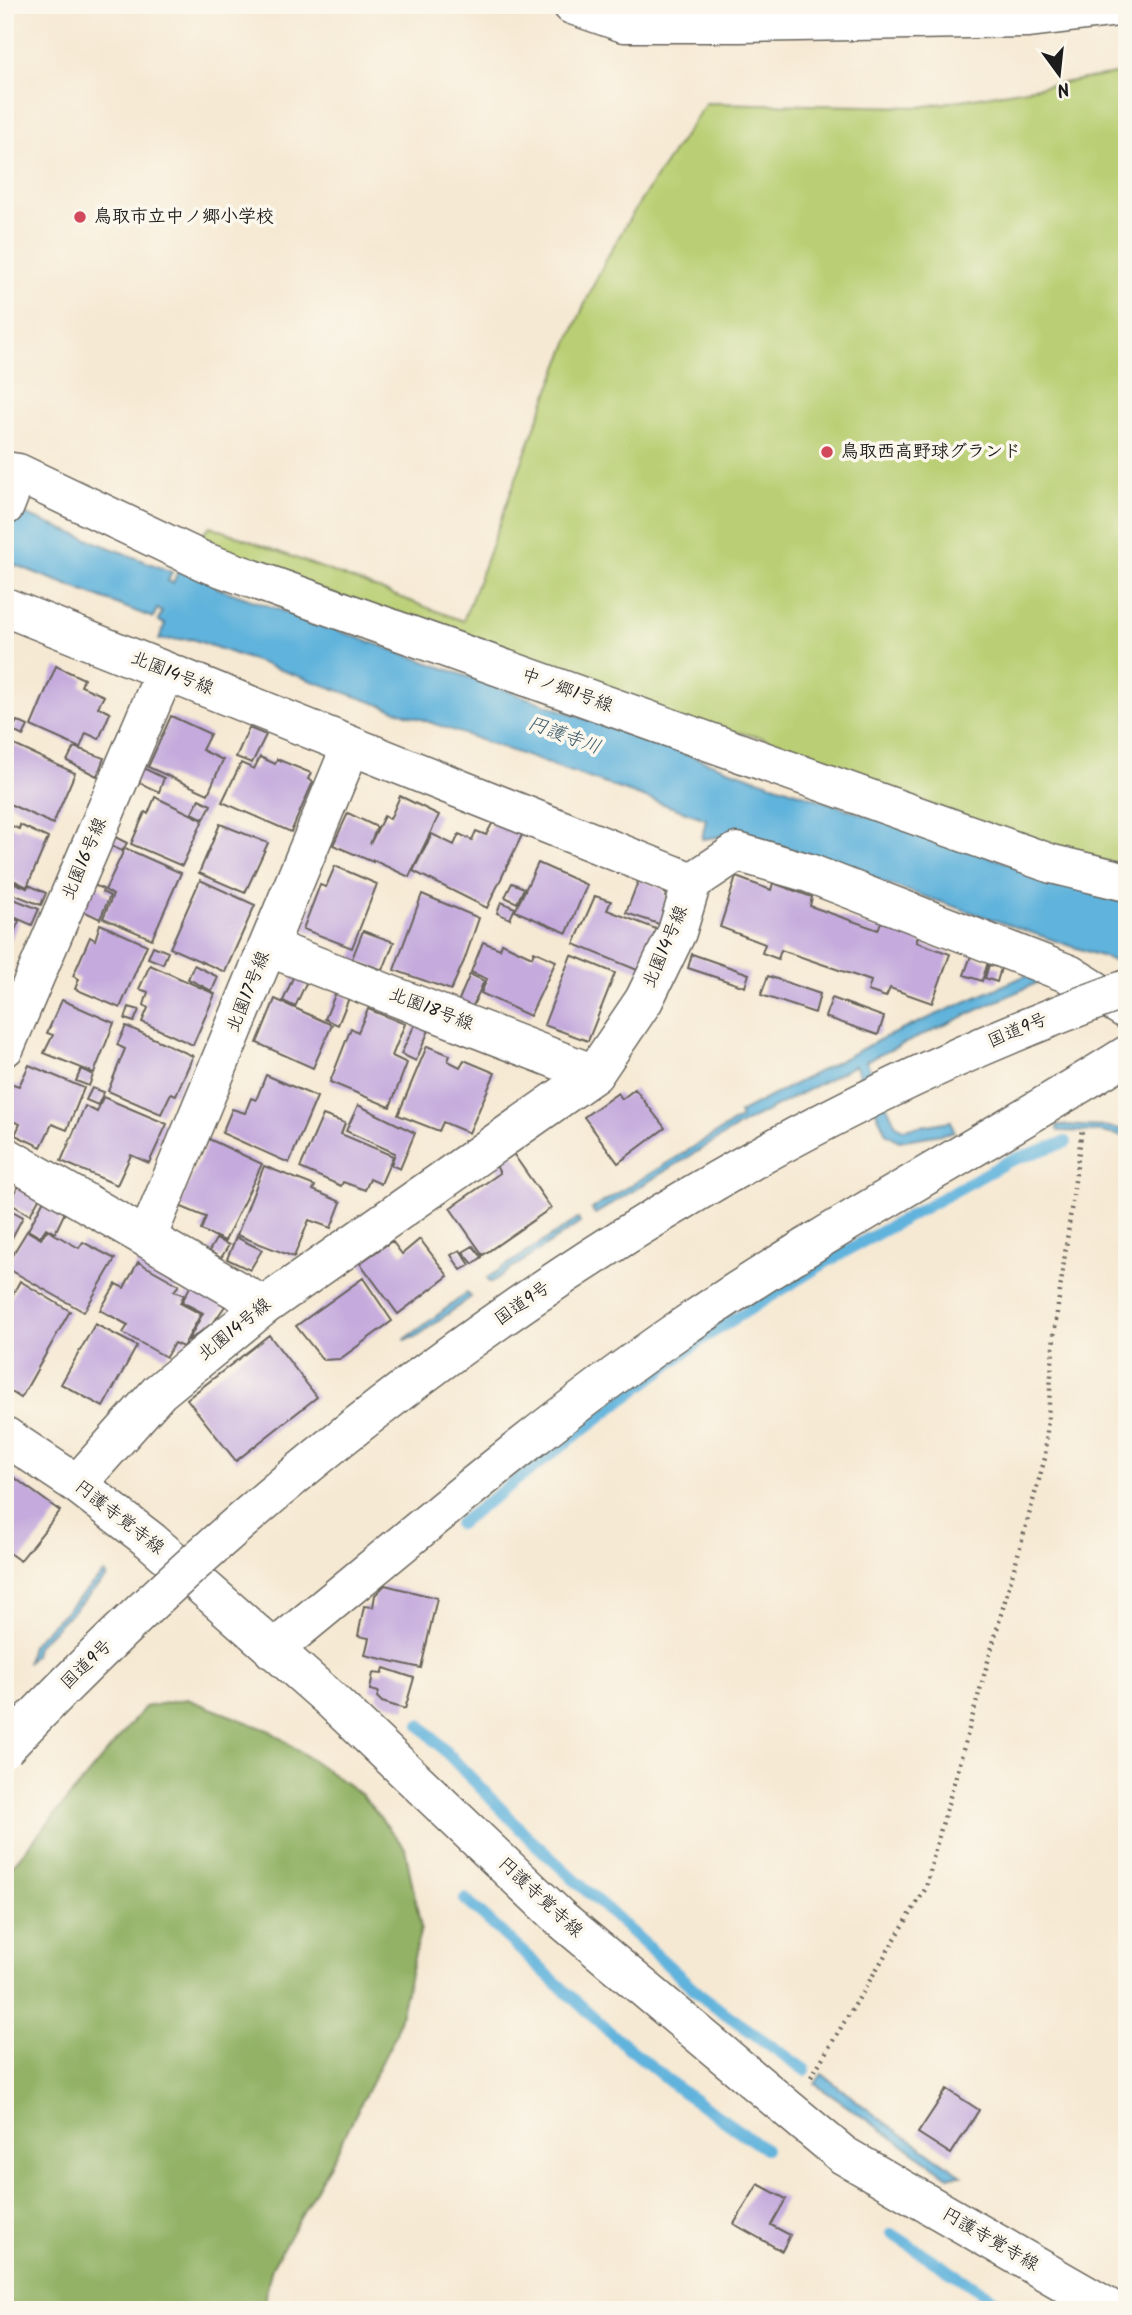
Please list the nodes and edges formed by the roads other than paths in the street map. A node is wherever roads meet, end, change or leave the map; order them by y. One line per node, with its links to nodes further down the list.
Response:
1 (572, 5): 2 (main road)
2 (1127, 6)
3 (8, 480): 8 (main road, 中ノ郷1号線)
4 (5, 607): 5 (main road, 北園14号線)
5 (165, 672): 6 (main road, 北園14号線); 12 (main road, 北園16号線)
6 (351, 746): 7 (main road, 北園14号線); 9 (main road, 北園17号線)
7 (692, 882): 11 (main road); 14 (main road, 北園14号線)
8 (1127, 882)
9 (268, 947): 14 (main road, 北園18号線); 16 (main road, 北園17号線)
10 (1127, 989): 21 (main road, 国道9号, bridge)
11 (1127, 1010)
12 (5, 1047)
13 (1127, 1055): 20 (main road)
14 (594, 1074): 17 (main road, 北園14号線)
15 (5, 1156): 16 (main road)
16 (147, 1238): 17 (main road)
17 (264, 1306): 19 (main road, 北園14号線)
18 (5, 1436): 19 (main road, 円護寺覚寺線)
19 (77, 1484): 20 (main road, 円護寺覚寺線)
20 (273, 1650): 22 (main road, 円護寺覚寺線)
21 (5, 1748)
22 (1112, 2310)

